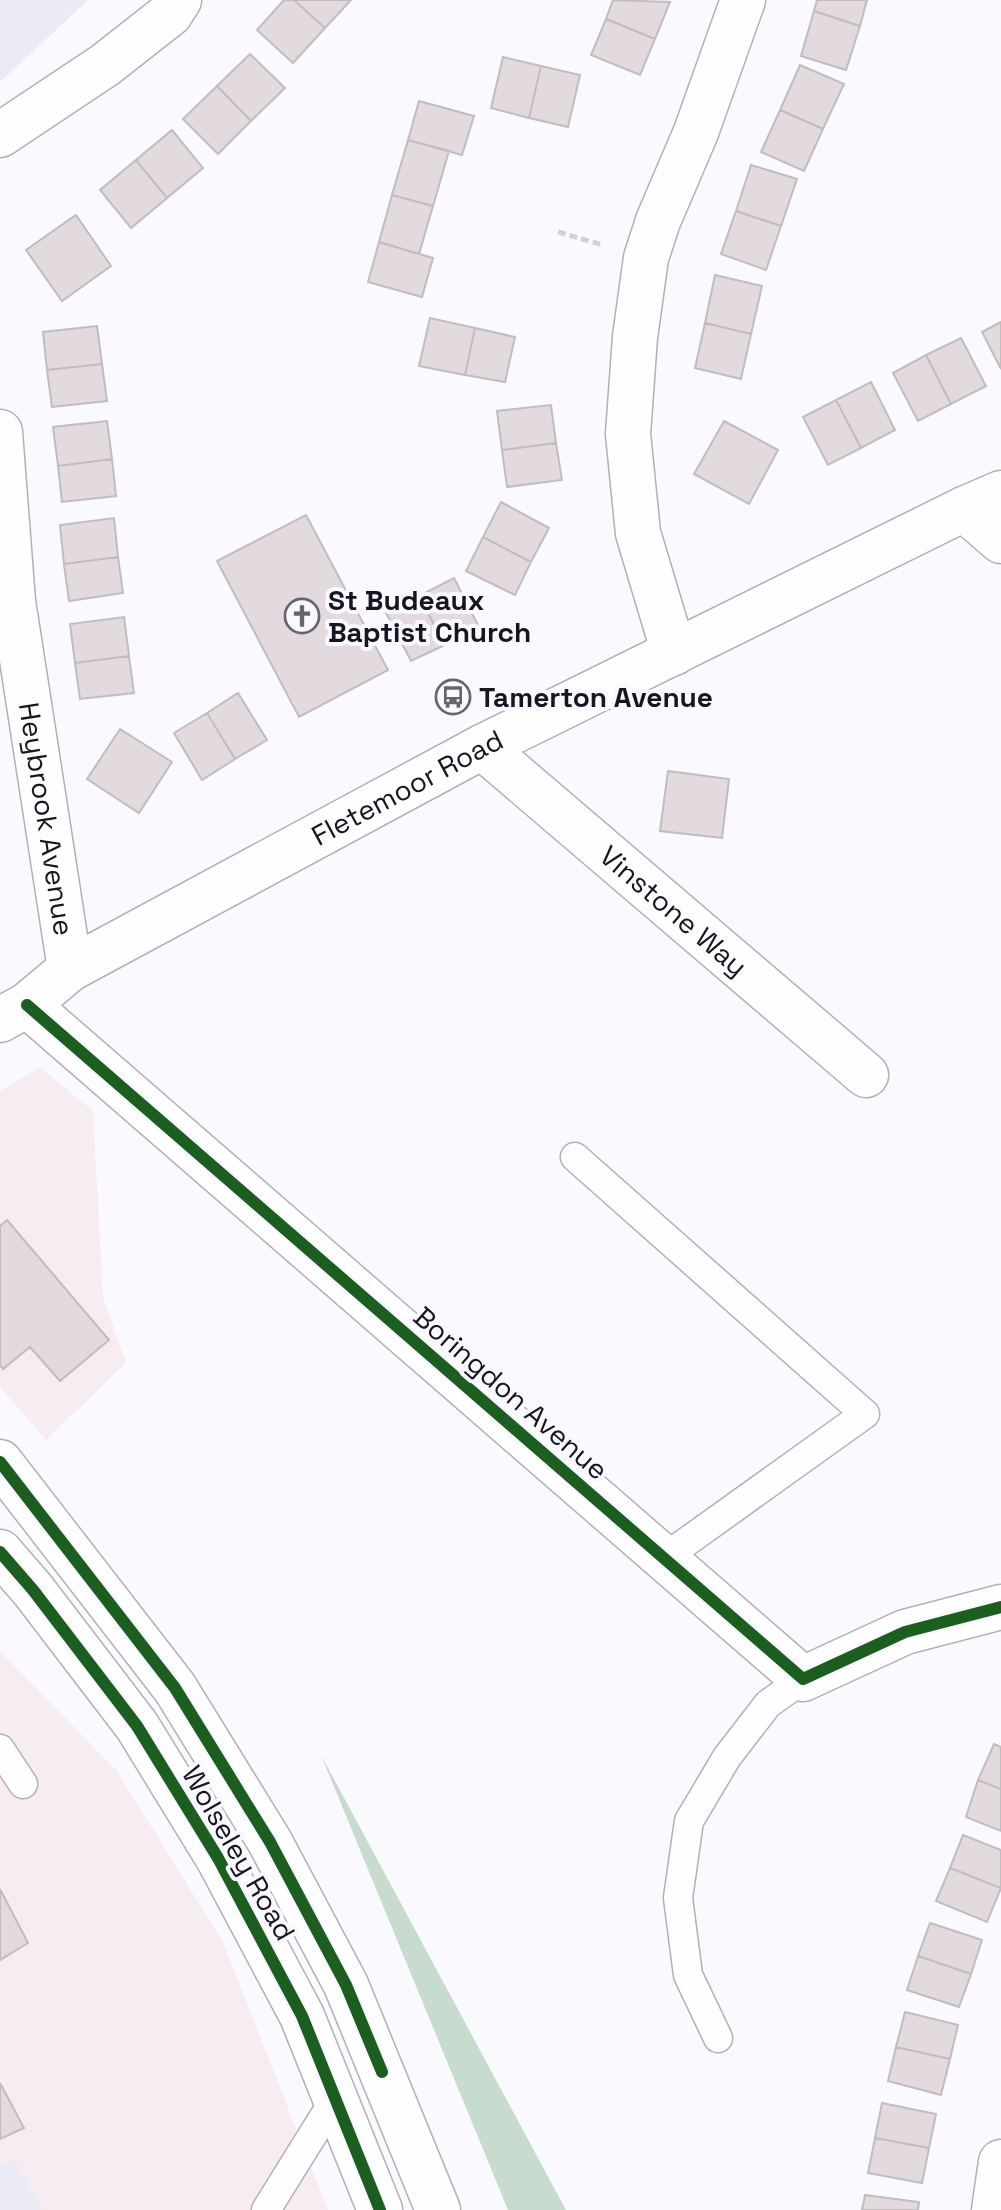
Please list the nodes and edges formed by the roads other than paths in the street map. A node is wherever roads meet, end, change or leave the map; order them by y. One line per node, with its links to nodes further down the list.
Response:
1 (179, 0): 3 (street)
2 (743, 0): 7 (street)
3 (0, 135)
4 (0, 432): 9 (street, Heybrook Avenue)
5 (982, 501): 6 (street); 7 (street, Fletemoor Road)
6 (1001, 541)
7 (674, 653): 8 (street, Fletemoor Road)
8 (482, 747): 9 (street, Fletemoor Road); 11 (street, Vinstone Way)
9 (70, 969): 10 (street, Fletemoor Road)
10 (14, 1012): 15 (street, Boringdon Avenue)
11 (866, 1075)
12 (575, 1157): 15 (lane)
13 (0, 1462): 25 (street, Wolseley Road)
14 (0, 1552): 21 (street, Wolseley Road)
15 (664, 1558): 17 (street, Boringdon Avenue)
16 (1001, 1607): 17 (street)
17 (803, 1679): 20 (lane)
18 (0, 1749): 19 (lane)
19 (23, 1784)
20 (718, 2038)
21 (335, 2099): 23 (lane); 24 (street, Wolseley Road)
22 (1001, 2162): 26 (street)
23 (266, 2210)
24 (380, 2210)
25 (438, 2210)
26 (994, 2210)

